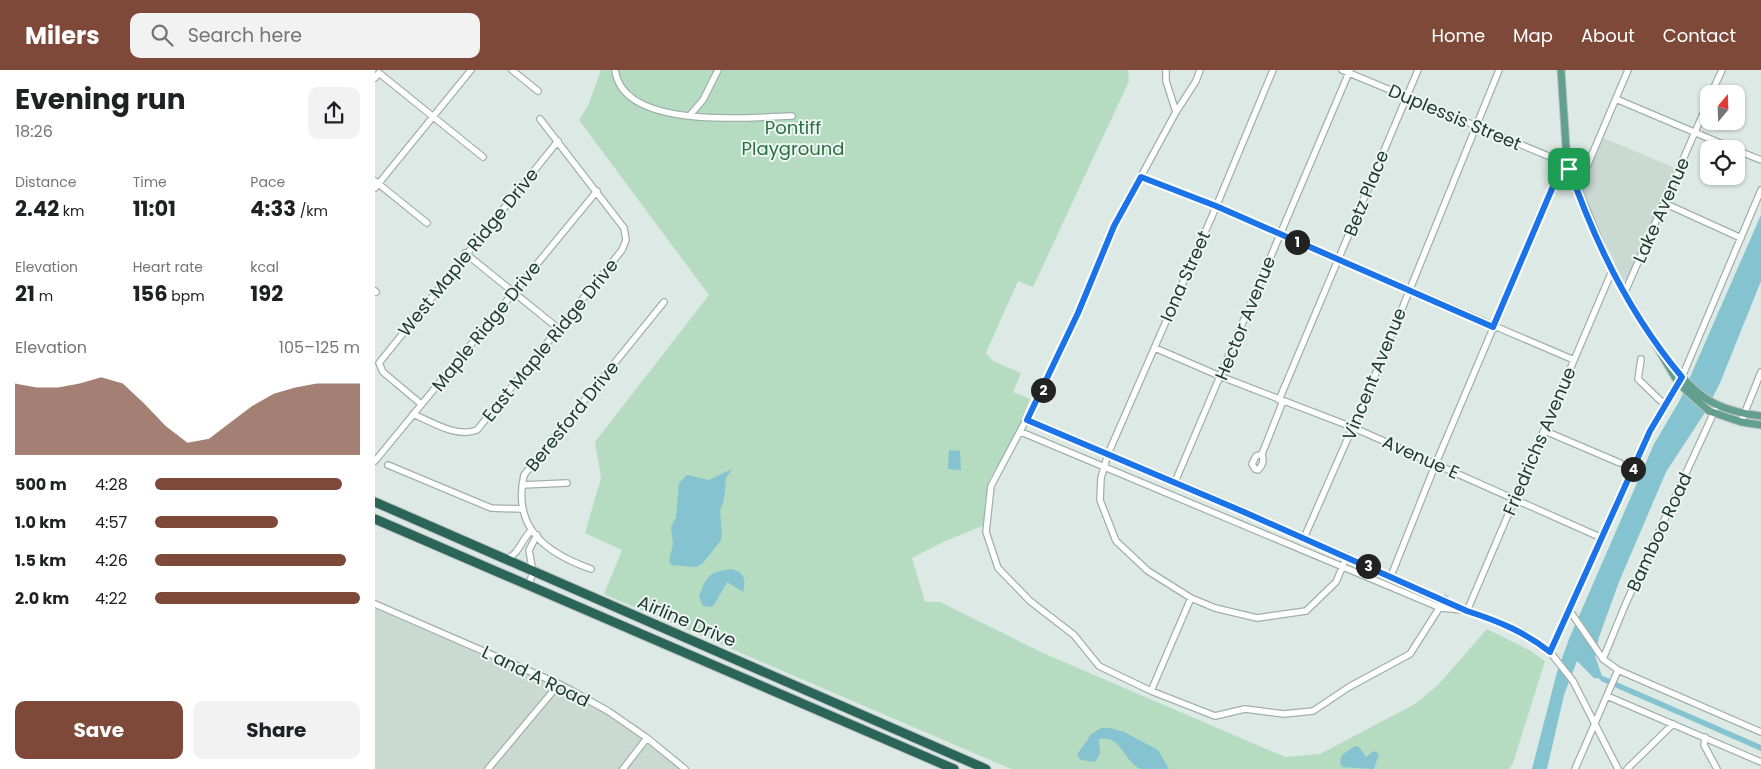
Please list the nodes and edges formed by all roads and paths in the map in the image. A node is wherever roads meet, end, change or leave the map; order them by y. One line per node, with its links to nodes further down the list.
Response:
1 (471, 70): 22 (street)
2 (512, 70): 16 (street)
3 (615, 70): 20 (street)
4 (718, 70): 20 (street)
5 (1165, 70): 19 (street)
6 (1200, 70): 19 (street)
7 (1273, 70): 39 (street, Iona Street)
8 (1418, 70): 17 (street, Betz Place)
9 (1499, 70): 25 (street, Vincent Avenue)
10 (1561, 70): 32 (main road)
11 (1628, 70): 18 (street)
12 (1722, 70): 15 (street)
13 (1347, 71): 17 (street, Duplessis Street); 41 (street, Hector Avenue)
14 (377, 76): 22 (street)
15 (1715, 85)
16 (537, 91)
17 (1407, 96): 25 (street, Duplessis Street); 44 (street, Betz Place)
18 (1615, 99): 26 (street); 35 (street)
19 (1176, 112): 33 (street)
20 (689, 115): 21 (street)
21 (792, 116)
22 (433, 117): 30 (street); 34 (street)
23 (540, 119): 28 (street)
24 (1700, 121): 26 (street, Lake Avenue)
25 (1477, 127): 32 (street, Duplessis Street); 46 (street, Vincent Avenue)
26 (1695, 132): 27 (street); 38 (street, Lake Avenue)
27 (1714, 140)
28 (558, 141): 37 (street); 43 (street, West Maple Ridge Drive)
29 (1745, 153): 31 (street)
30 (483, 157)
31 (1761, 160)
32 (1565, 163): 35 (main road); 50 (street)
33 (1141, 177): 39 (street); 65 (street)
34 (376, 184): 40 (street)
35 (1577, 190): 45 (main road)
36 (1761, 190): 42 (street)
37 (597, 191): 47 (street, Maple Ridge Drive); 51 (street, East Maple Ridge Drive)
38 (1664, 203): 42 (street); 48 (street, Lake Avenue)
39 (1216, 206): 41 (street); 52 (street, Iona Street)
40 (427, 223)
41 (1279, 235): 44 (street); 56 (street, Hector Avenue)
42 (1741, 238): 57 (street)
43 (465, 253): 47 (street); 59 (street, West Maple Ridge Drive)
44 (1339, 260): 46 (street); 58 (street, Betz Place)
45 (1612, 271): 48 (main road); 54 (street, Friedrichs Avenue)
46 (1408, 291): 50 (street); 68 (street, Vincent Avenue)
47 (513, 292): 51 (street); 59 (street, Maple Ridge Drive)
48 (1625, 292): 57 (main road)
49 (664, 302): 80 (street, Beresford Drive)
50 (1493, 327): 54 (street); 75 (street)
51 (559, 328): 62 (street, East Maple Ridge Drive)
52 (1155, 348): 56 (street, Avenue E); 71 (street, Iona Street)
53 (1641, 359): 60 (street)
54 (1574, 360): 69 (street, Friedrichs Avenue)
55 (1761, 372): 63 (street)
56 (1222, 377): 58 (street, Avenue E); 79 (street, Hector Avenue)
57 (1682, 382): 60 (street); 61 (main road)
58 (1281, 400): 68 (street, Avenue E); 72 (street, Betz Place)
59 (421, 404): 62 (street, Maple Ridge Drive)
60 (1667, 406): 87 (street)
61 (1713, 408): 63 (main road); 66 (main road); 105 (street, Bamboo Road)
62 (413, 414): 73 (street, Maple Ridge Drive)
63 (1743, 414): 64 (main road); 66 (street)
64 (1761, 416)
65 (1027, 420): 70 (street); 71 (street)
66 (1741, 422): 67 (main road)
67 (1761, 425)
68 (1352, 427): 75 (street, Avenue E); 86 (street, Vincent Avenue)
69 (1545, 431): 74 (street); 81 (street, Friedrichs Avenue)
70 (1021, 432): 77 (street); 109 (street)
71 (1108, 454): 77 (street, Iona Street); 79 (street)
72 (1262, 454)
73 (375, 461)
74 (1620, 463)
75 (1436, 464): 81 (street, Avenue E); 93 (street)
76 (388, 465): 83 (street)
77 (1105, 466): 90 (street); 95 (street, Iona Street)
78 (567, 482): 80 (street)
79 (1175, 482): 86 (street)
80 (522, 485): 83 (street, Beresford Drive)
81 (1514, 498): 87 (street, Avenue E); 100 (street, Friedrichs Avenue)
82 (375, 502): 89 (highway, Airline Drive)
83 (521, 509): 85 (street)
84 (375, 519): 94 (highway, Airline Drive)
85 (534, 532): 89 (street); 91 (street); 92 (street)
86 (1304, 538): 88 (street)
87 (1602, 538): 101 (street)
88 (1347, 556): 90 (street, Iona Street); 93 (street)
89 (505, 560): 92 (highway, Airline Drive)
90 (1342, 567): 95 (street, Iona Street); 98 (street)
91 (591, 568)
92 (533, 573): 94 (street); 99 (highway, Airline Drive)
93 (1391, 576): 96 (street)
94 (528, 586): 102 (highway, Airline Drive)
95 (1191, 598): 109 (street)
96 (1445, 599): 98 (street); 100 (street)
97 (375, 604): 108 (street, L and A Road)
98 (1441, 608): 100 (street); 109 (street)
99 (620, 610): 102 (highway); 104 (highway, Airline Drive)
100 (1467, 611): 103 (street)
101 (1570, 611): 103 (street); 105 (street)
102 (615, 623): 106 (highway, Airline Drive)
103 (1550, 652): 111 (street)
104 (726, 656): 106 (highway); 116 (highway, Airline Drive)
105 (1603, 658): 107 (street)
106 (722, 670): 121 (highway, Airline Drive)
107 (1618, 670): 110 (street); 113 (street)
108 (559, 684): 114 (street, L and A Road); 118 (street)
109 (1151, 691)
110 (1608, 694): 111 (street); 112 (street)
111 (1594, 724): 123 (street); 124 (street)
112 (1673, 724): 115 (street); 125 (street)
113 (1761, 732)
114 (647, 738): 119 (street); 120 (street, L and A Road)
115 (1705, 738): 117 (street); 126 (street)
116 (958, 757): 121 (highway); 122 (highway, Airline Drive)
117 (1761, 762)
118 (489, 769)
119 (623, 769)
120 (685, 769)
121 (953, 769)
122 (986, 769)
123 (1575, 769)
124 (1618, 769)
125 (1627, 769)
126 (1717, 769)

